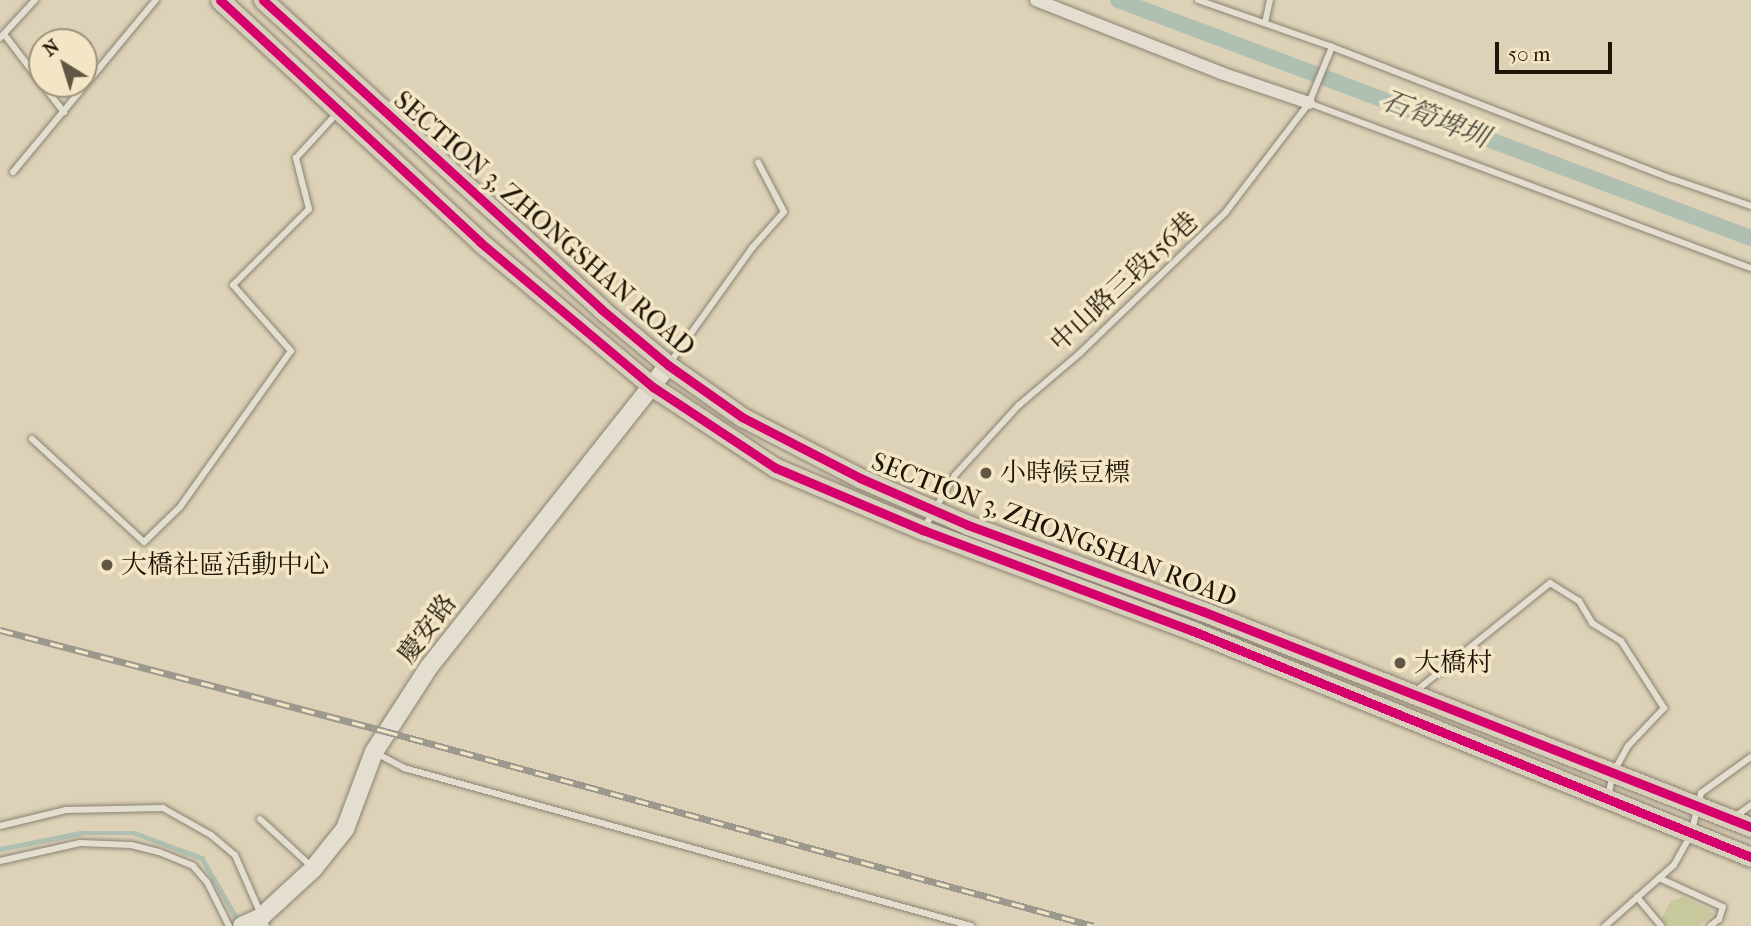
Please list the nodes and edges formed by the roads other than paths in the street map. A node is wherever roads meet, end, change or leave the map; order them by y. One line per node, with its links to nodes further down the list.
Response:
1 (35, 0): 9 (lane)
2 (156, 0): 15 (lane)
3 (220, 0): 14 (main road, SECTION 3, ZHONGSHAN ROAD)
4 (263, 0): 20 (main road, SECTION 3, ZHONGSHAN ROAD)
5 (1036, 0): 13 (street)
6 (1198, 0): 8 (lane)
7 (1270, 0): 8 (lane)
8 (1265, 23): 10 (lane)
9 (2, 36): 11 (lane)
10 (1332, 47): 13 (lane, 中山路三段156巷); 18 (lane)
11 (28, 67)
12 (53, 98): 15 (lane)
13 (1309, 103): 19 (lane); 23 (lane, 中山路三段156巷)
14 (340, 110): 21 (main road, SECTION 3, ZHONGSHAN ROAD); 22 (lane)
15 (64, 111): 17 (lane)
16 (758, 162): 20 (lane)
17 (13, 172)
18 (1751, 206)
19 (1751, 268)
20 (668, 365): 21 (street, 慶安路); 23 (main road, SECTION 3, ZHONGSHAN ROAD)
21 (653, 387): 24 (main road, SECTION 3, ZHONGSHAN ROAD); 26 (street, 慶安路)
22 (32, 439)
23 (933, 510): 24 (lane, 中山路三段156巷); 25 (main road, SECTION 3, ZHONGSHAN ROAD)
24 (923, 530): 29 (main road, SECTION 3, ZHONGSHAN ROAD)
25 (1412, 694): 28 (main road, SECTION 3, ZHONGSHAN ROAD); 28 (lane)
26 (374, 752): 39 (street, 慶安路); 45 (lane)
27 (1751, 757): 31 (lane)
28 (1613, 773): 29 (lane); 31 (main road, SECTION 3, ZHONGSHAN ROAD)
29 (1608, 799): 36 (main road, SECTION 3, ZHONGSHAN ROAD)
30 (1751, 804): 32 (lane)
31 (1699, 806): 32 (main road, SECTION 3, ZHONGSHAN ROAD); 36 (lane)
32 (1732, 819): 35 (main road, SECTION 3, ZHONGSHAN ROAD)
33 (260, 820): 39 (lane)
34 (0, 826): 42 (lane)
35 (1751, 827)
36 (1691, 834): 37 (main road, SECTION 3, ZHONGSHAN ROAD); 40 (lane)
37 (1751, 857)
38 (0, 861): 43 (lane)
39 (313, 869): 42 (street, 慶安路)
40 (1659, 878): 41 (lane); 48 (lane)
41 (1637, 897): 46 (lane); 47 (lane)
42 (263, 921): 44 (street, 慶安路)
43 (229, 926)
44 (242, 926)
45 (971, 926)
46 (1605, 926)
47 (1661, 926)
48 (1710, 926)

